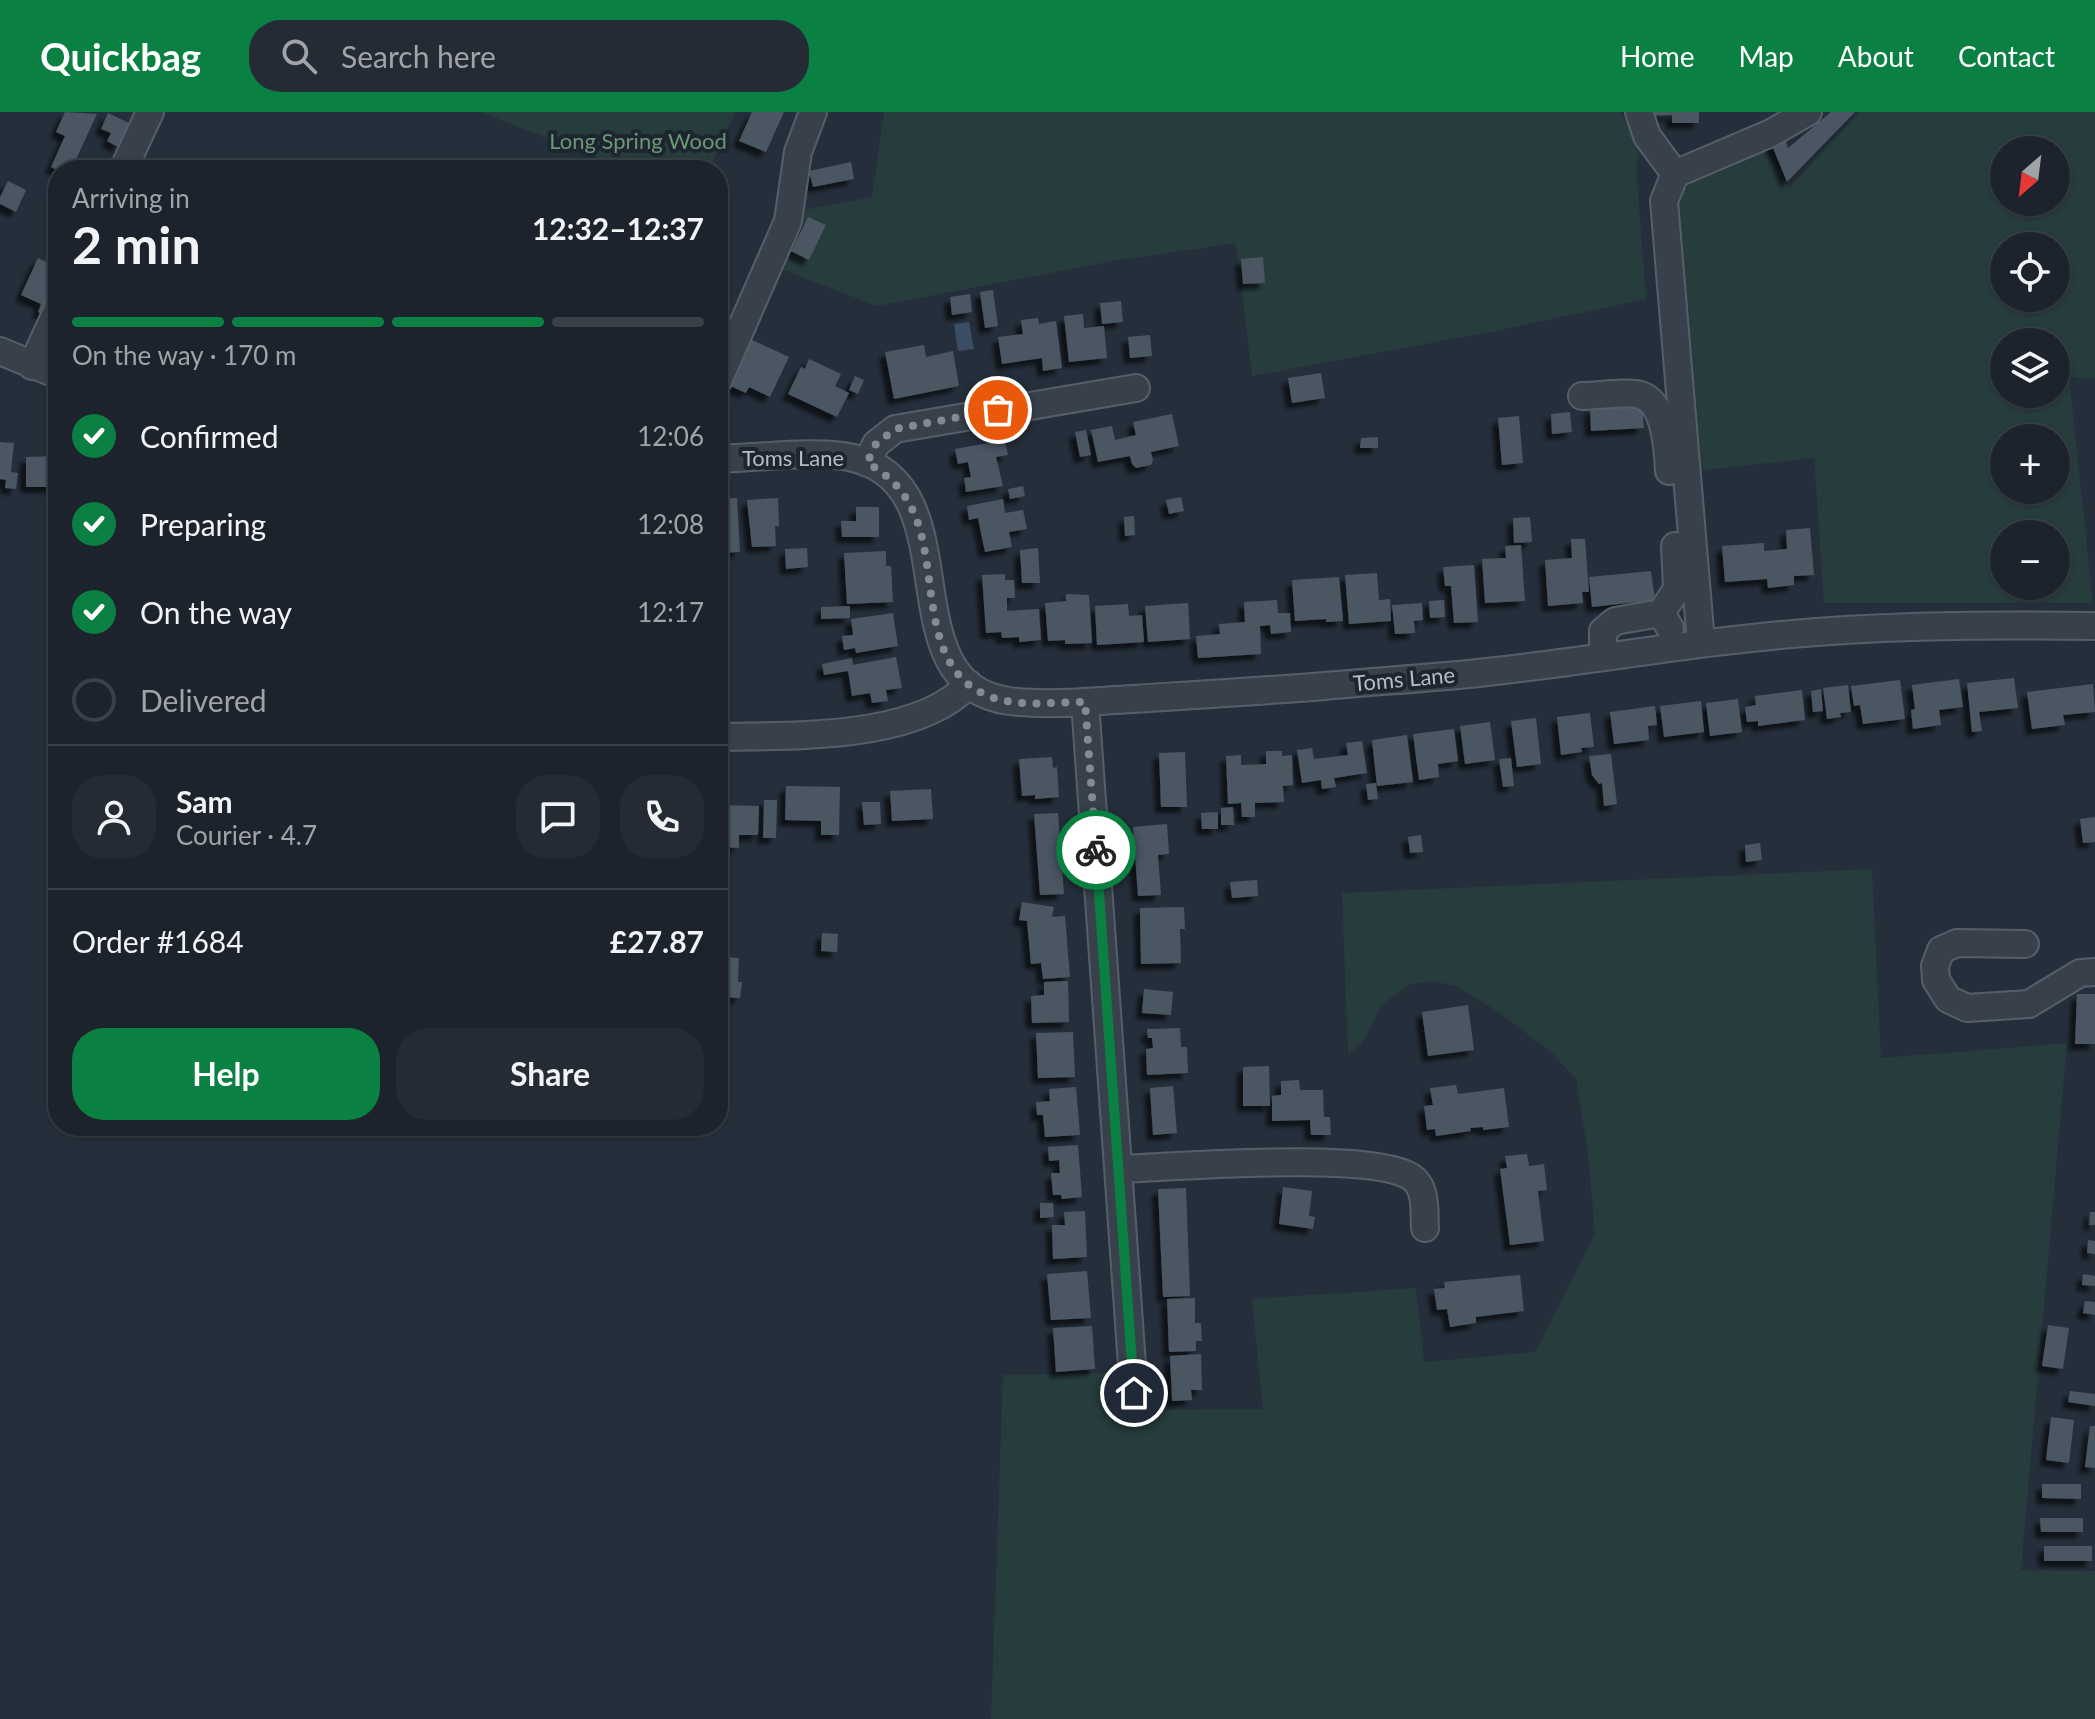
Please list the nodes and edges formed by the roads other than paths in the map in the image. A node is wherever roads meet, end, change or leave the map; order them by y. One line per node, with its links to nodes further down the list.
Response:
1 (150, 112): 5 (street)
2 (813, 112): 9 (street)
3 (1639, 112): 6 (street)
4 (1808, 112): 6 (street)
5 (128, 160)
6 (1675, 174): 18 (street)
7 (48, 331): 10 (street)
8 (0, 351): 10 (street)
9 (728, 358)
10 (32, 366): 11 (street)
11 (48, 372)
12 (1136, 388): 15 (street, Toms Lane)
13 (1582, 396): 16 (street)
14 (728, 459): 15 (street, Toms Lane)
15 (867, 463): 21 (street, Toms Lane)
16 (1661, 613): 19 (street); 20 (street)
17 (2095, 626): 18 (street, Toms Lane)
18 (1701, 643): 19 (street, Toms Lane)
19 (1671, 647): 20 (street, Toms Lane)
20 (1603, 656): 22 (street, Toms Lane)
21 (969, 684): 22 (street, Toms Lane); 23 (street)
22 (1085, 702): 26 (street)
23 (728, 737)
24 (2025, 944): 25 (street)
25 (2095, 972)
26 (1119, 1169): 27 (street); 28 (street)
27 (1425, 1228)
28 (1134, 1393)

